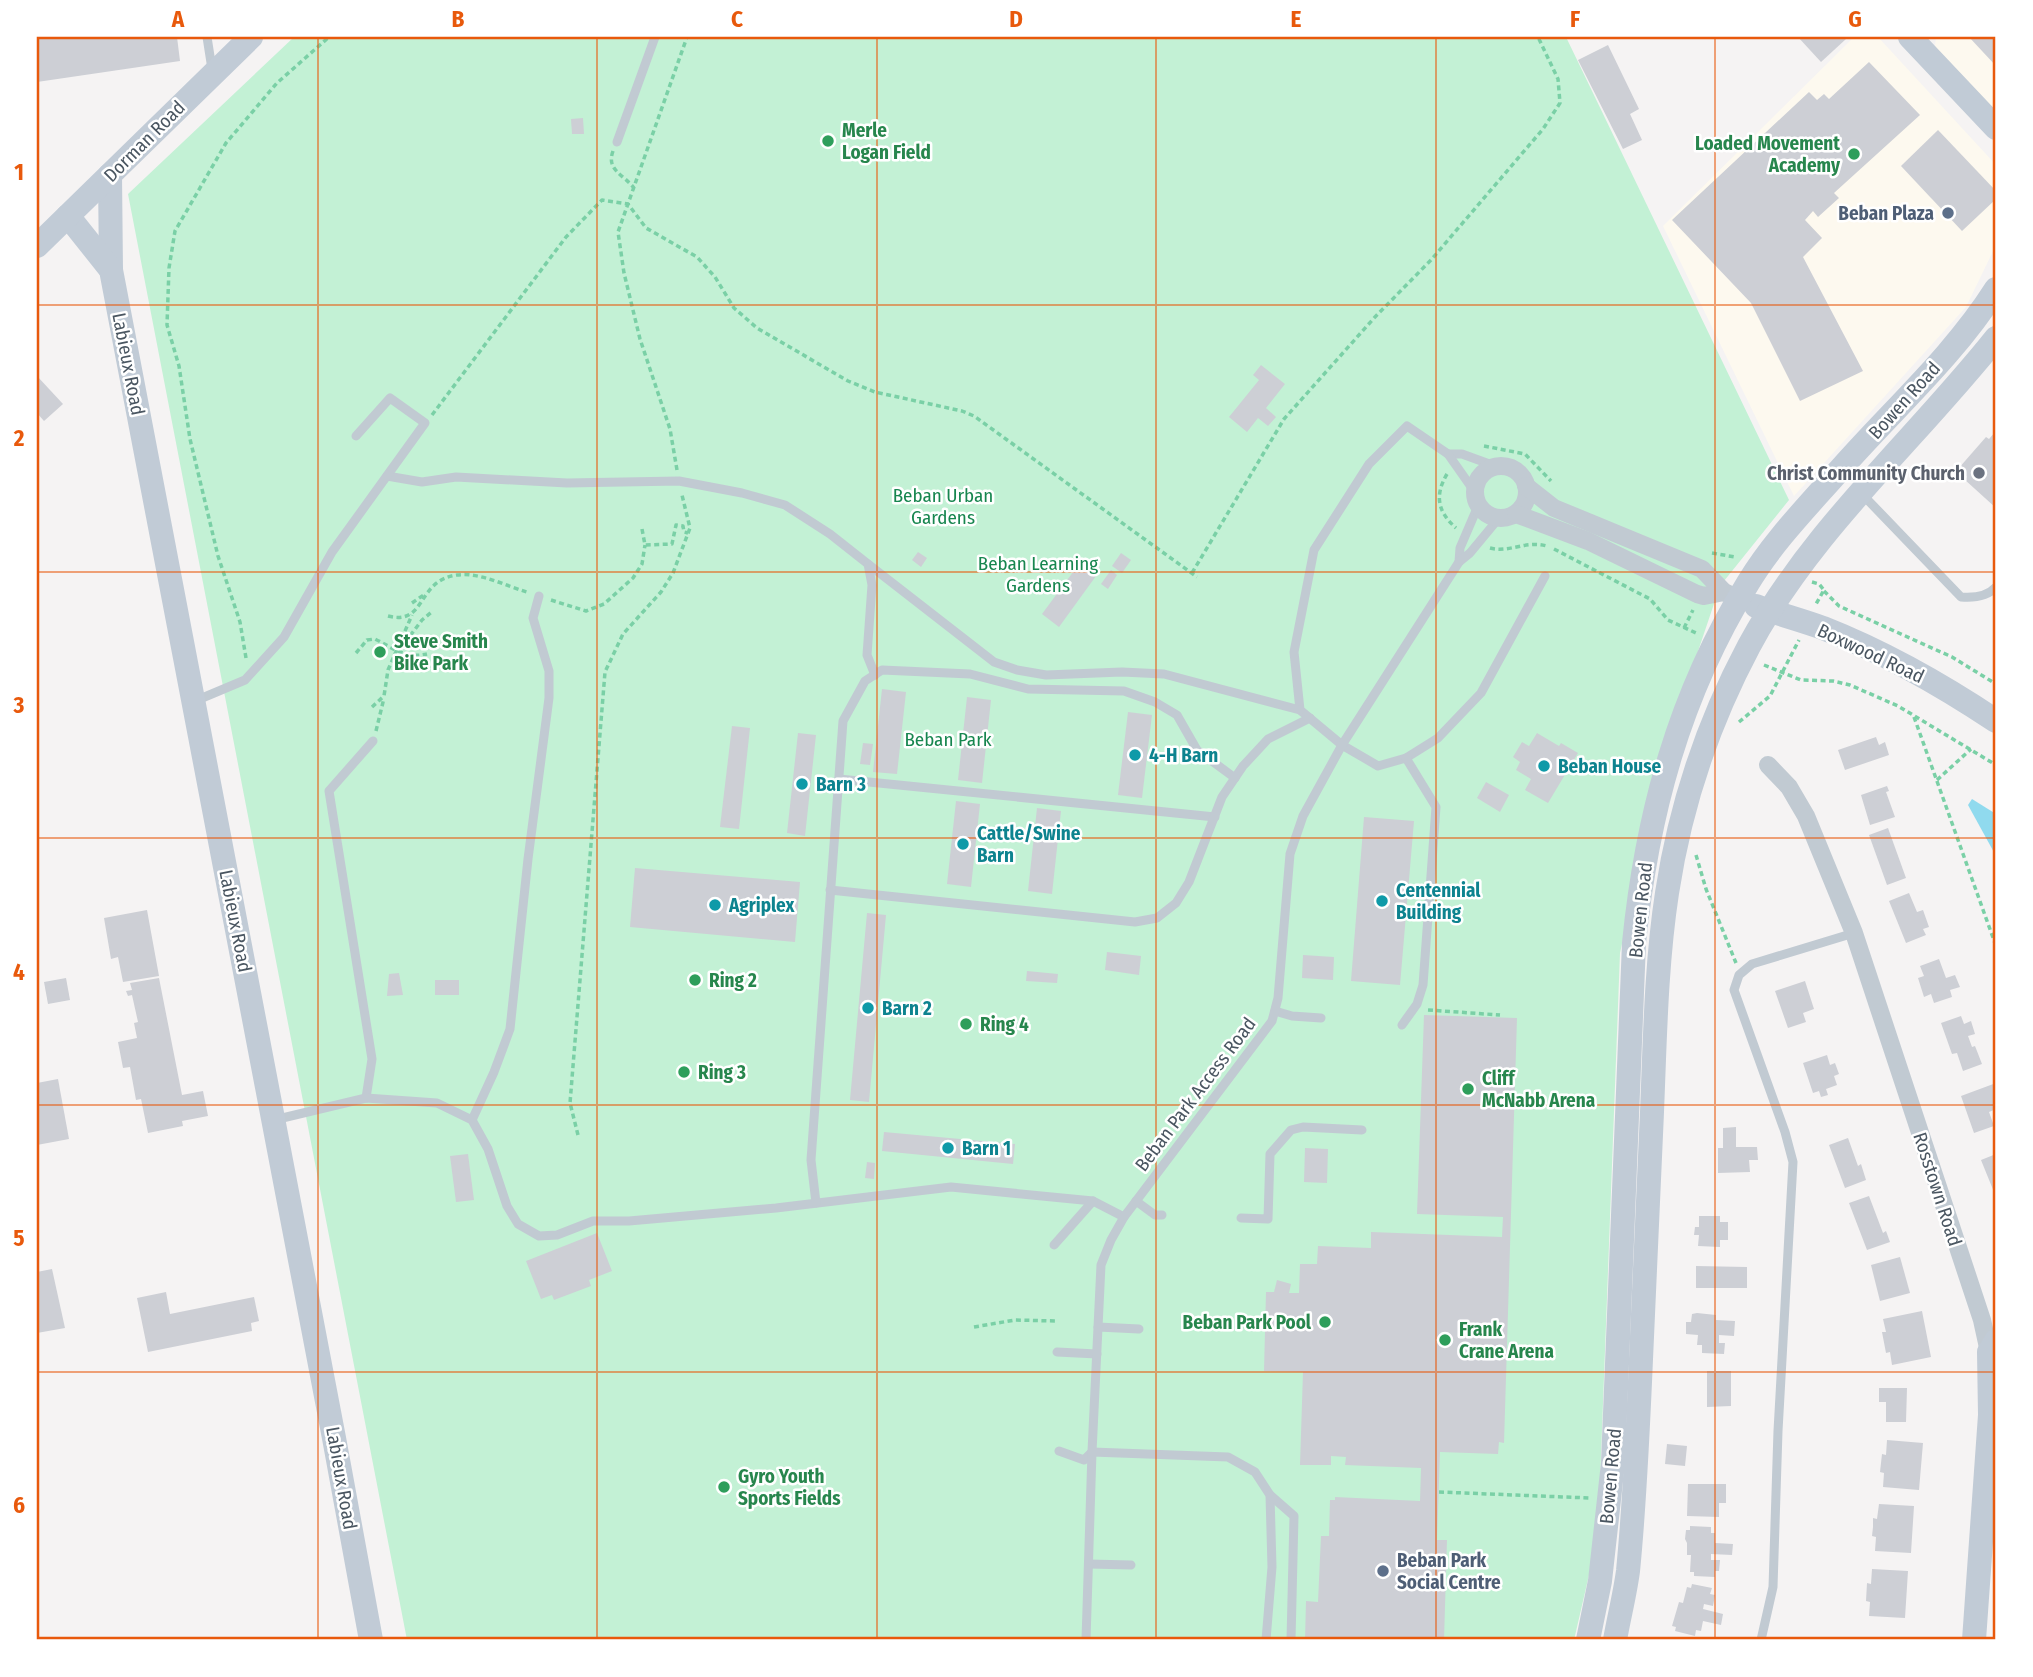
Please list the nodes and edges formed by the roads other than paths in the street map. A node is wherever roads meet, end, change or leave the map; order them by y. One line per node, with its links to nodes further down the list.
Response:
1 (207, 37): 6 (lane)
2 (251, 37): 6 (main road, Dorman Road)
3 (655, 37): 8 (lane)
4 (1910, 37): 5 (main road)
5 (1928, 46): 7 (main road)
6 (213, 73): 9 (main road, Dorman Road)
7 (1992, 120)
8 (617, 142)
9 (110, 175): 10 (main road, Dorman Road); 12 (main road)
10 (68, 216): 11 (main road, Dorman Road); 12 (main road, Labieux Road)
11 (37, 246)
12 (111, 270): 31 (main road, Labieux Road)
13 (1996, 289): 28 (main road, Bowen Road)
14 (1996, 338): 20 (main road, Bowen Road)
15 (356, 436): 18 (lane)
16 (1448, 454): 17 (lane); 21 (lane); 32 (lane)
17 (1495, 466): 19 (street); 21 (street)
18 (387, 476): 24 (lane); 31 (lane)
19 (1526, 486): 22 (street); 28 (street)
20 (1861, 493): 26 (lane); 29 (main road, Bowen Road)
21 (1476, 498): 22 (street); 23 (lane, Beban Park Access Road)
22 (1507, 516): 23 (lane, Beban Park Access Road); 28 (street)
23 (1459, 562): 36 (lane, Beban Park Access Road)
24 (868, 564): 30 (lane); 32 (lane)
25 (1545, 576): 37 (lane)
26 (1996, 587)
27 (539, 596): 49 (lane)
28 (1732, 596): 29 (main road, Boxwood Road); 72 (main road, Bowen Road)
29 (1769, 611): 34 (main road, Boxwood Road); 73 (main road, Bowen Road)
30 (875, 675): 39 (lane); 40 (lane)
31 (194, 701): 48 (main road, Labieux Road)
32 (1300, 710): 33 (lane)
33 (1310, 718): 36 (lane); 39 (lane)
34 (1996, 721)
35 (373, 741): 47 (lane)
36 (1342, 745): 37 (lane); 44 (lane, Beban Park Access Road)
37 (1406, 758): 46 (lane)
38 (1768, 765): 43 (street, Rosstown Road)
39 (1235, 778): 41 (lane)
40 (839, 779): 41 (lane); 42 (lane)
41 (1214, 817): 42 (lane)
42 (830, 890): 53 (lane)
43 (1854, 933): 60 (street, Rosstown Road); 74 (lane)
44 (1275, 1011): 45 (lane); 52 (lane, Beban Park Access Road)
45 (1321, 1018)
46 (1402, 1025)
47 (366, 1098): 48 (lane); 49 (lane)
48 (274, 1120): 68 (main road, Labieux Road)
49 (472, 1120): 53 (lane)
50 (1362, 1130): 56 (lane)
51 (1093, 1201): 53 (lane); 55 (lane); 57 (lane)
52 (1136, 1201): 54 (lane); 55 (lane, Beban Park Access Road)
53 (817, 1203)
54 (1162, 1216)
55 (1124, 1217): 58 (lane, Beban Park Access Road)
56 (1241, 1218)
57 (1054, 1245)
58 (1098, 1327): 59 (lane); 62 (lane, Beban Park Access Road)
59 (1139, 1329)
60 (1992, 1347): 75 (main road, Rosstown Road)
61 (1056, 1352): 62 (lane)
62 (1097, 1354): 64 (lane, Beban Park Access Road)
63 (1059, 1451): 64 (lane)
64 (1092, 1452): 65 (lane); 66 (lane, Beban Park Access Road)
65 (1270, 1495): 70 (lane); 71 (lane)
66 (1089, 1564): 67 (lane); 69 (lane, Beban Park Access Road)
67 (1131, 1564)
68 (371, 1640)
69 (1086, 1640)
70 (1266, 1640)
71 (1291, 1640)
72 (1588, 1640)
73 (1615, 1640)
74 (1761, 1640)
75 (1974, 1640)

